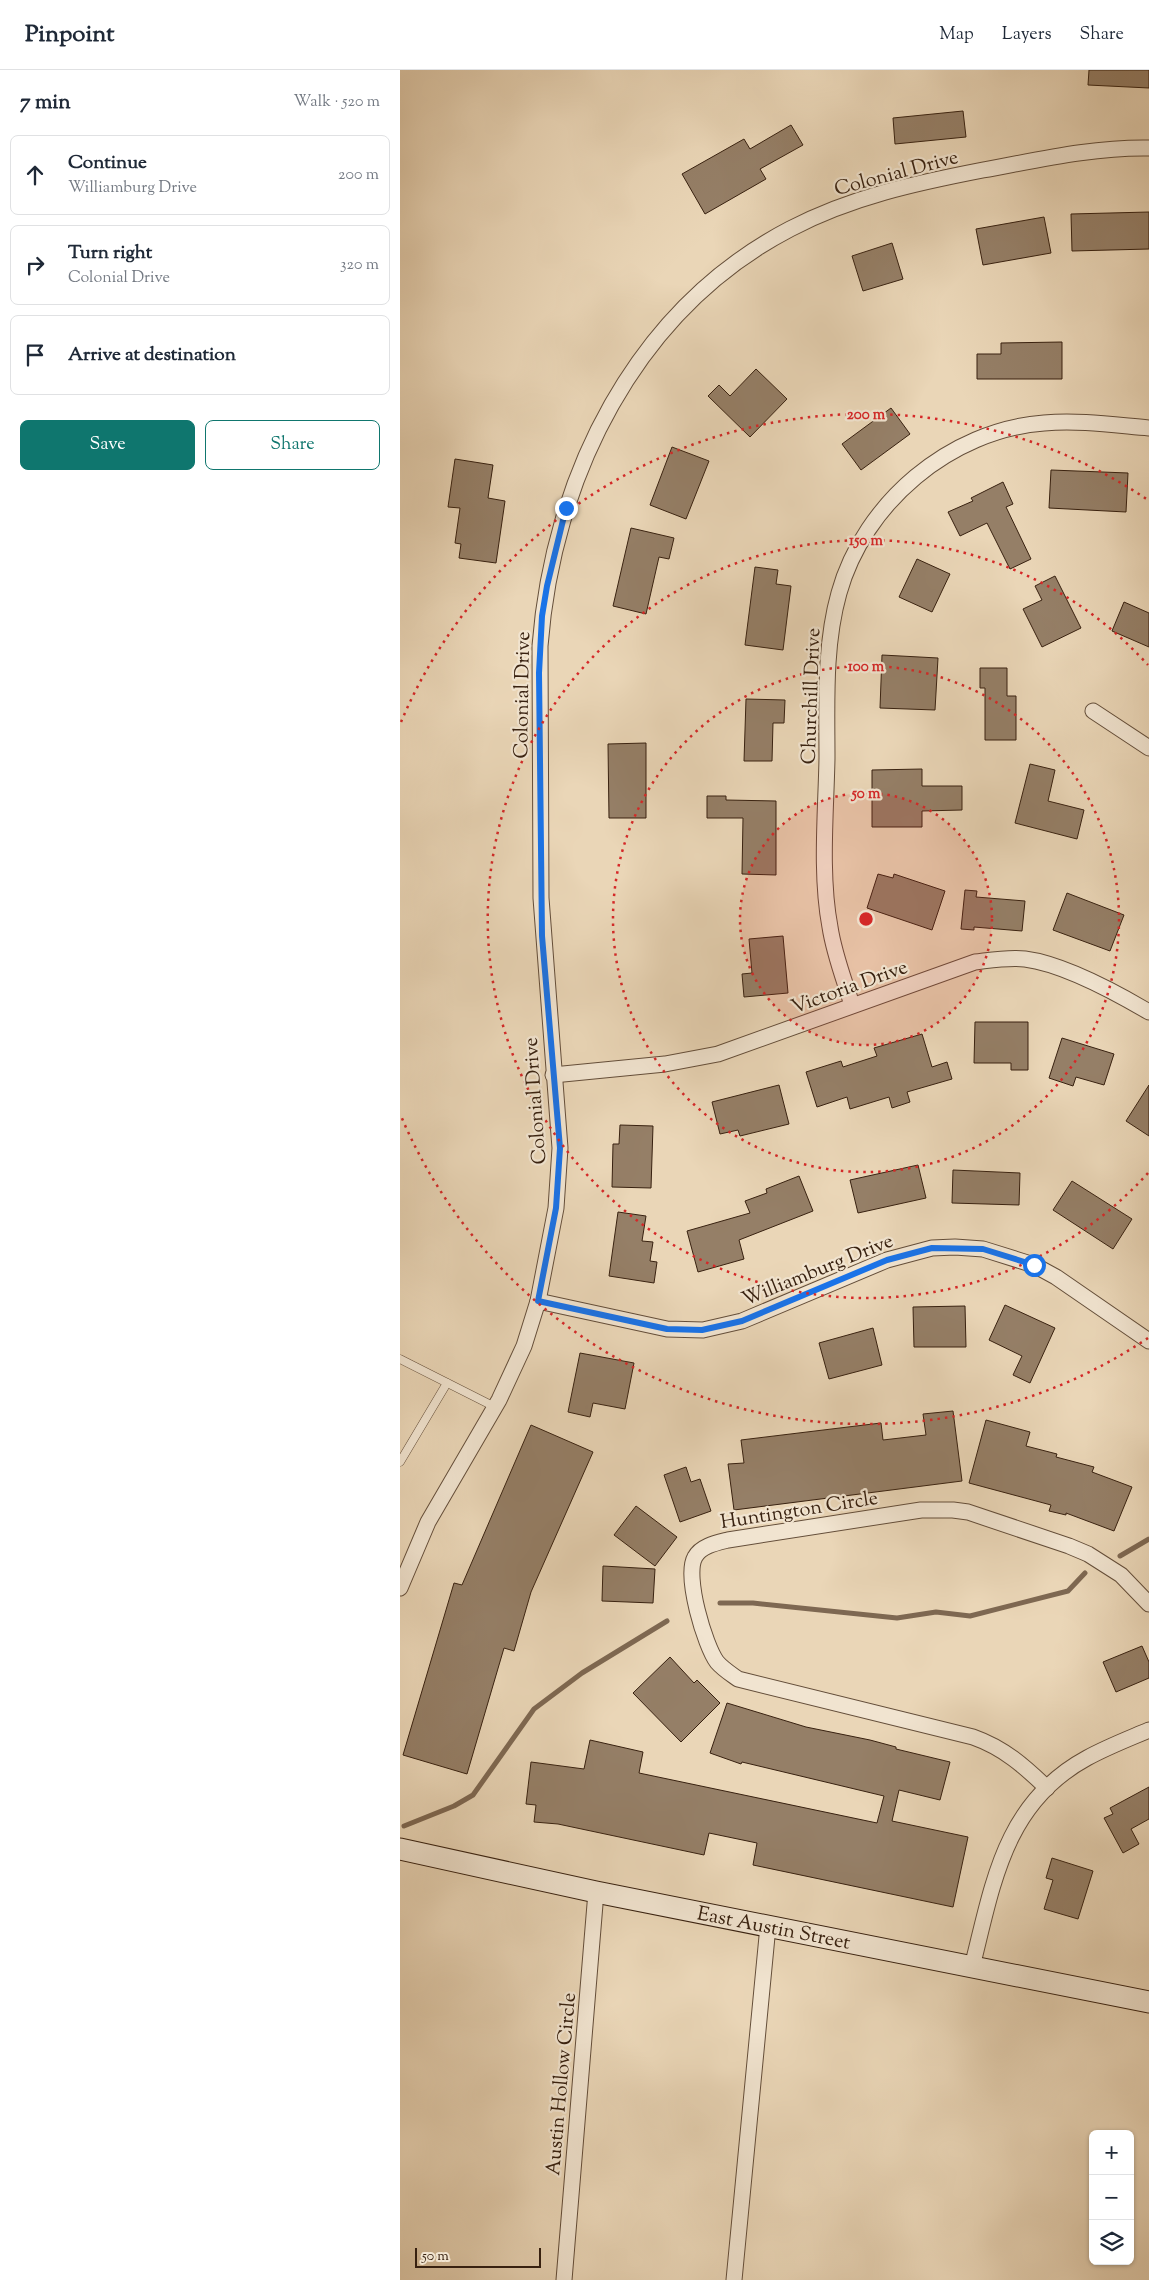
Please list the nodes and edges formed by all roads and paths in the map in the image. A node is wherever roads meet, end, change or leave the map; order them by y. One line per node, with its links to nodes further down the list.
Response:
1 (1149, 148): 7 (street, Colonial Drive)
2 (1149, 428): 5 (street, Churchill Drive)
3 (1093, 711): 4 (street)
4 (1149, 748)
5 (852, 1005): 6 (street, Victoria Drive); 7 (street, Victoria Drive)
6 (1149, 1012)
7 (553, 1075): 8 (street, Colonial Drive)
8 (538, 1301): 9 (street, Williamburg Drive); 12 (street, Colonial Drive)
9 (1149, 1341)
10 (400, 1359): 11 (lane)
11 (447, 1383): 12 (lane); 13 (lane)
12 (495, 1407): 14 (street, Colonial Drive)
13 (400, 1462)
14 (400, 1588)
15 (1149, 1604): 17 (street, Huntington Circle)
16 (1149, 1730): 17 (street)
17 (1047, 1788): 21 (street)
18 (400, 1849): 19 (main road, East Austin Street)
19 (596, 1892): 20 (main road, East Austin Street); 23 (street, Austin Hollow Circle)
20 (768, 1926): 21 (main road, East Austin Street); 24 (street)
21 (972, 1967): 22 (main road, East Austin Street)
22 (1149, 2002)
23 (564, 2280)
24 (734, 2280)

